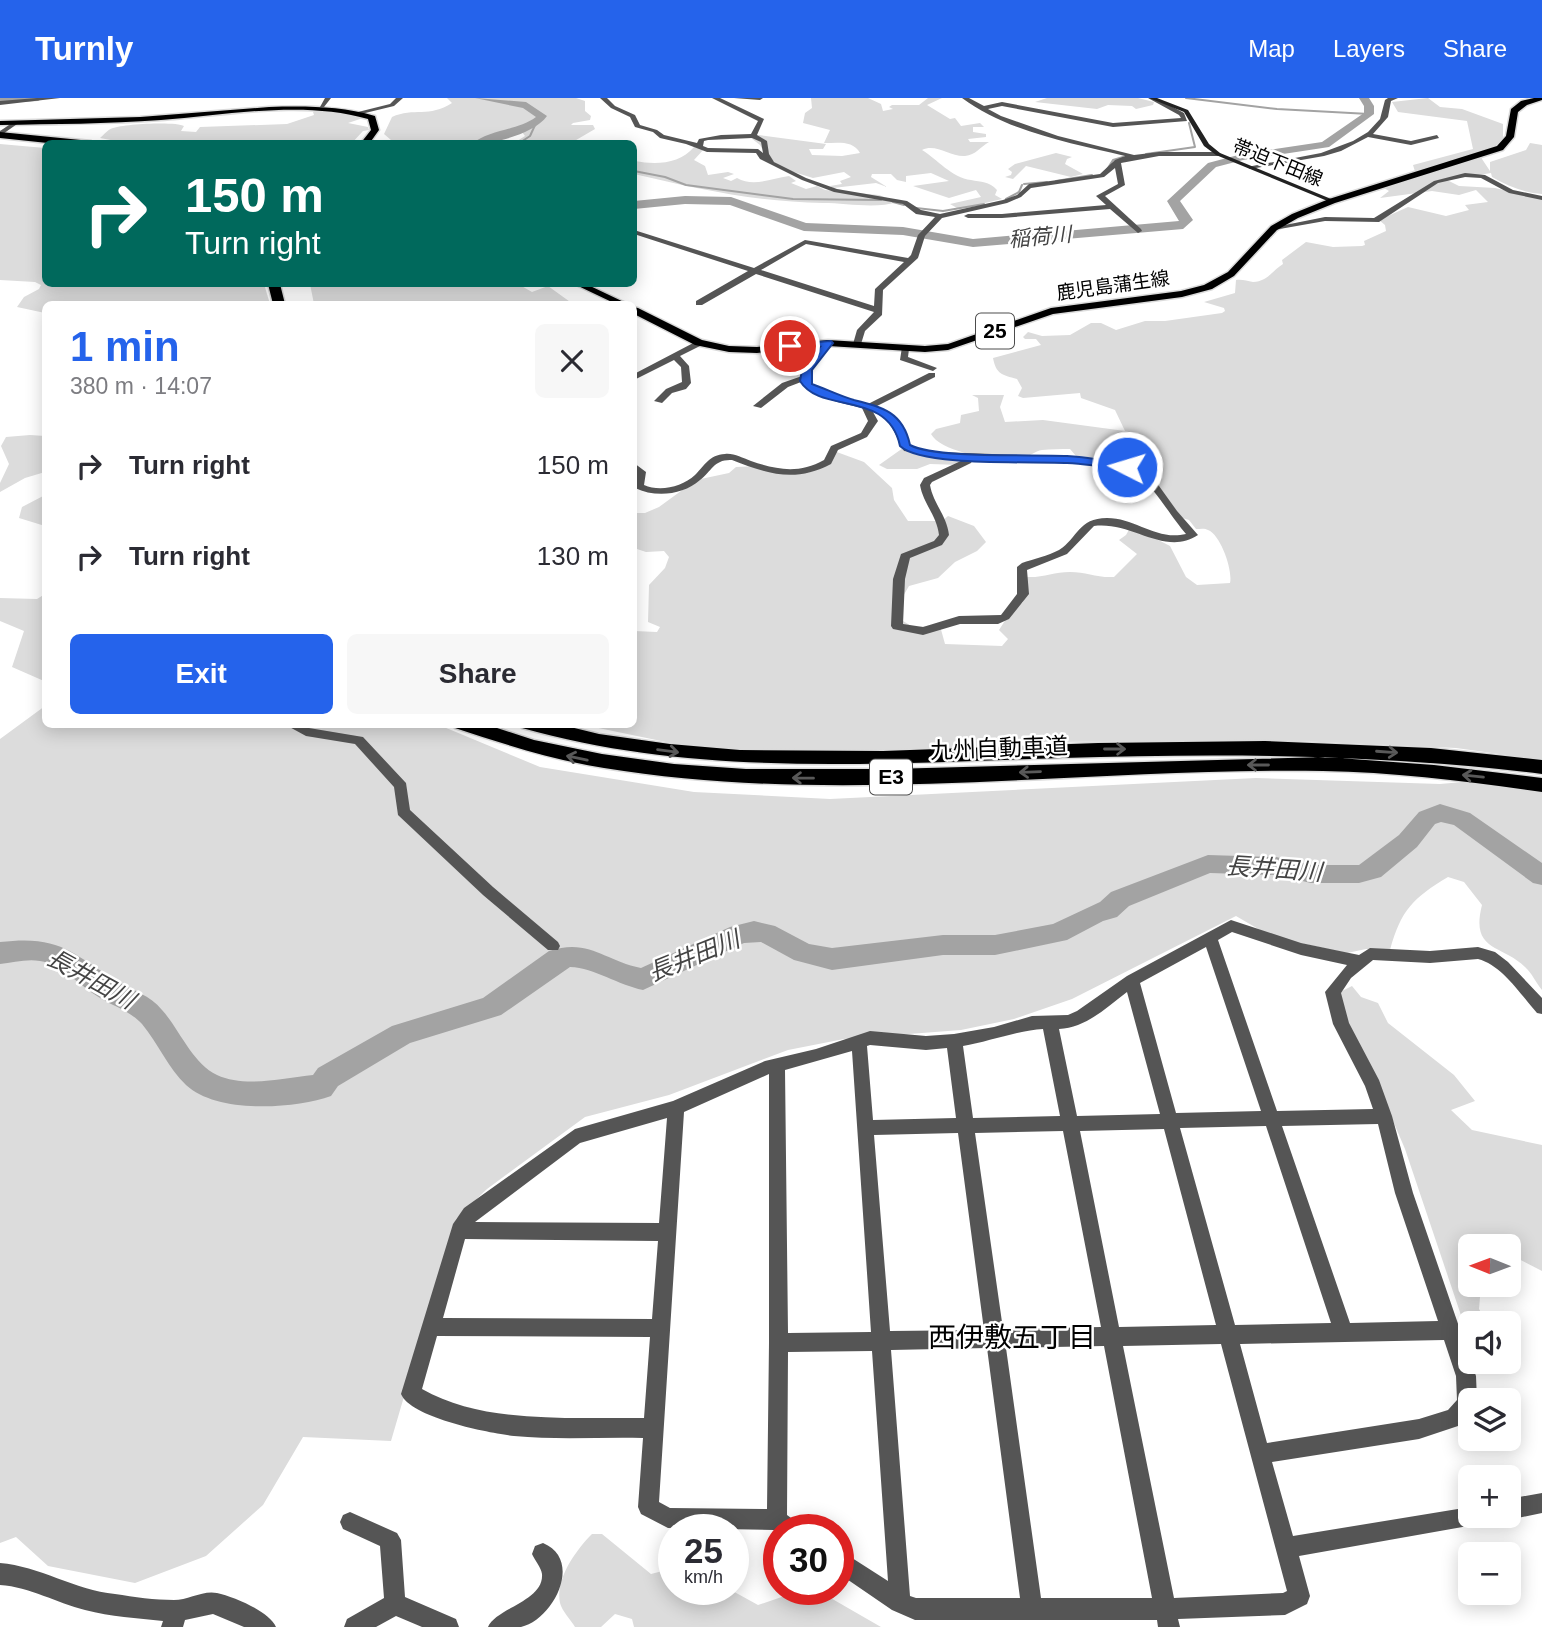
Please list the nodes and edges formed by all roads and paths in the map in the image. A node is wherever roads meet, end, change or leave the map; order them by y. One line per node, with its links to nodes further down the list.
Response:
1 (57, 98): 13 (street)
2 (400, 98): 16 (street)
3 (603, 98): 26 (street)
4 (715, 98): 21 (street)
5 (737, 98): 6 (street)
6 (760, 98)
7 (965, 98): 15 (street)
8 (996, 98): 14 (street)
9 (1152, 98): 14 (street); 27 (main road, 帯迫下田線)
10 (1395, 98): 20 (street)
11 (1542, 98): 33 (main road, 鹿児島蒲生線 / 25)
12 (325, 102): 16 (main road); 18 (main road)
13 (0, 103)
14 (1002, 104): 15 (street)
15 (982, 108): 28 (street)
16 (361, 112): 24 (main road)
17 (0, 122): 18 (main road)
18 (17, 122): 19 (street)
19 (2, 134): 23 (highway); 25 (highway)
20 (1367, 135): 22 (street); 31 (street)
21 (753, 136): 26 (street); 30 (street)
22 (1437, 136)
23 (55, 140)
24 (366, 140)
25 (42, 141)
26 (699, 146): 30 (street)
27 (1217, 154): 28 (street); 31 (main road, 帯迫下田線)
28 (1135, 157): 29 (street)
29 (1117, 161): 34 (street); 35 (street)
30 (773, 163): 35 (street)
31 (1250, 167): 33 (main road, 帯迫下田線)
32 (1542, 198): 37 (street)
33 (1332, 201): 37 (main road, 鹿児島蒲生線 / 25)
34 (1110, 207): 35 (street); 36 (street)
35 (943, 215): 39 (street)
36 (1135, 228)
37 (1274, 228): 49 (main road, 鹿児島蒲生線 / 25)
38 (637, 233): 40 (street)
39 (910, 261): 40 (street); 44 (street)
40 (755, 271): 43 (street); 44 (street)
41 (586, 287): 42 (main road)
42 (616, 301)
43 (699, 303)
44 (877, 310): 48 (street)
45 (637, 312): 46 (main road, 鹿児島蒲生線 / 25)
46 (699, 343): 47 (main road, 鹿児島蒲生線 / 25); 50 (street)
47 (828, 343): 48 (main road, 鹿児島蒲生線 / 25); 52 (street)
48 (857, 344): 49 (main road, 鹿児島蒲生線 / 25)
49 (905, 349): 55 (street)
50 (675, 356): 51 (street); 53 (street)
51 (637, 375)
52 (806, 377): 54 (street); 55 (street)
53 (659, 401)
54 (758, 406)
55 (869, 406): 56 (street); 57 (street)
56 (967, 456): 56 (street)
57 (637, 469)
58 (298, 728): 64 (street)
59 (473, 728): 61 (highway, 九州自動車道 / E3, one-way to 59)
60 (544, 728): 61 (highway, 九州自動車道 / E3, one-way to 61)
61 (1323, 756): 62 (highway, 九州自動車道 / E3)
62 (1540, 776)
63 (1210, 938): 65 (street); 66 (street); 74 (street)
64 (553, 946)
65 (1359, 961): 67 (street); 73 (street)
66 (1132, 980): 68 (street); 75 (street)
67 (1542, 1009)
68 (1050, 1023): 70 (street); 76 (street)
69 (859, 1041): 70 (street); 71 (street); 78 (street)
70 (954, 1041): 77 (street)
71 (777, 1067): 72 (street); 89 (street)
72 (676, 1108): 79 (street); 80 (street)
73 (1384, 1116): 74 (street); 83 (street)
74 (1272, 1119): 75 (street); 84 (street)
75 (1171, 1121): 76 (street); 85 (street)
76 (1070, 1123): 77 (street); 86 (street)
77 (965, 1125): 78 (street); 87 (street)
78 (865, 1128): 88 (street)
79 (459, 1230): 80 (street); 81 (street)
80 (668, 1232): 82 (street)
81 (431, 1326): 82 (street); 90 (street)
82 (661, 1328): 90 (street)
83 (1452, 1330): 84 (street); 91 (street)
84 (1344, 1332): 85 (street)
85 (1228, 1334): 86 (street); 91 (street)
86 (1112, 1336): 87 (street); 105 (street)
87 (995, 1339): 88 (street); 104 (street)
88 (881, 1341): 89 (street); 102 (street)
89 (779, 1343): 94 (street)
90 (654, 1428): 97 (street)
91 (1260, 1454): 98 (street)
92 (1542, 1503): 93 (street)
93 (1521, 1507)
94 (784, 1514)
95 (1458, 1519): 98 (street)
96 (351, 1522): 103 (street)
97 (763, 1524)
98 (1286, 1548): 105 (street)
99 (543, 1554): 110 (street)
100 (854, 1571): 102 (street)
101 (0, 1574): 106 (street)
102 (900, 1602): 104 (street)
103 (395, 1604): 108 (street); 109 (street)
104 (1032, 1609): 105 (street)
105 (1167, 1618)
106 (175, 1619): 107 (street)
107 (265, 1627)
108 (355, 1627)
109 (448, 1627)
110 (499, 1627)

